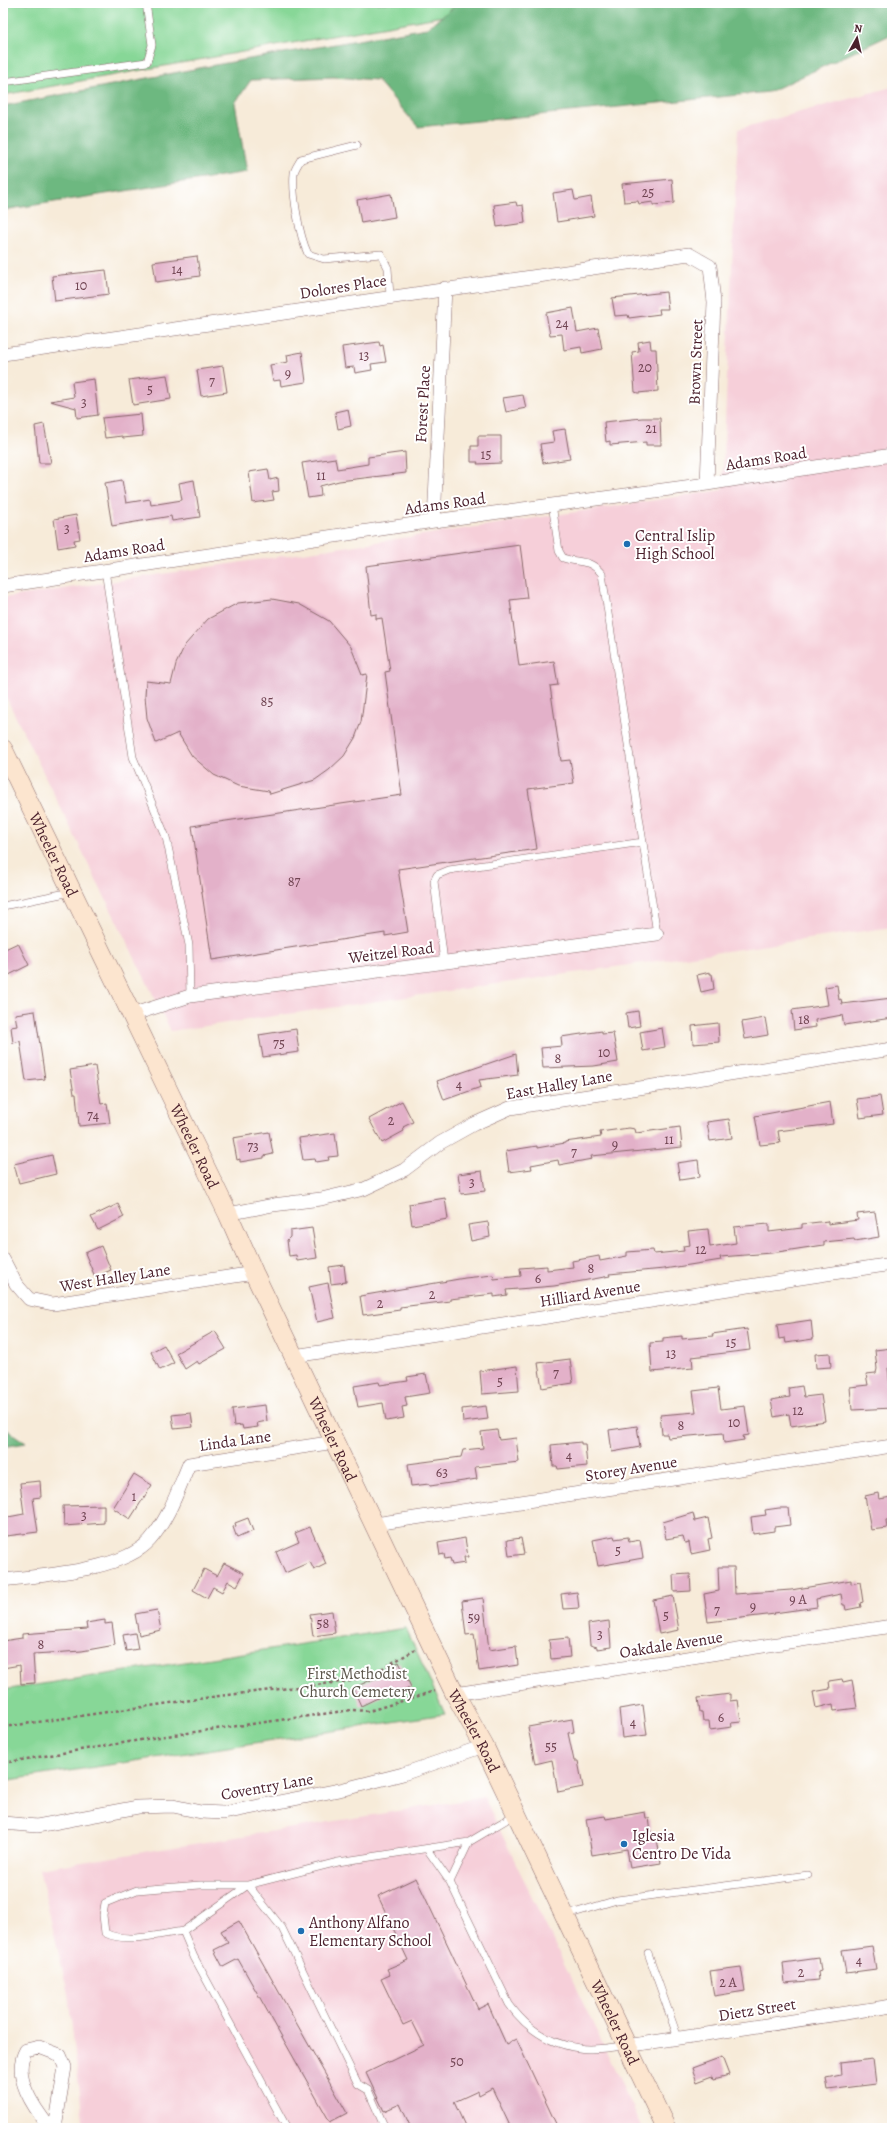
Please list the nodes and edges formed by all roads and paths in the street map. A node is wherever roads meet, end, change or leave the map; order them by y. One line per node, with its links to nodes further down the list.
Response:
1 (146, 3): 2 (lane)
2 (3, 82)
3 (358, 145): 6 (lane)
4 (689, 254): 5 (street, Dolores Place); 9 (street, Brown Street)
5 (445, 288): 6 (street, Dolores Place); 11 (street, Forest Place)
6 (390, 296): 7 (street, Dolores Place)
7 (3, 354)
8 (892, 455): 9 (street, Adams Road)
9 (707, 484): 10 (street, Adams Road)
10 (552, 504): 11 (street, Adams Road); 15 (lane)
11 (434, 521): 12 (street, Adams Road)
12 (105, 570): 13 (street, Adams Road); 20 (lane)
13 (3, 586)
14 (3, 749): 16 (main road, Wheeler Road)
15 (643, 842): 18 (lane); 19 (lane)
16 (73, 891): 17 (lane); 21 (main road, Wheeler Road)
17 (3, 906)
18 (657, 934): 19 (street, Weitzel Road)
19 (444, 962): 20 (street, Weitzel Road)
20 (190, 996): 21 (street, Weitzel Road)
21 (131, 1015): 23 (main road, Wheeler Road)
22 (892, 1049): 23 (street, East Halley Lane)
23 (228, 1214): 26 (main road, Wheeler Road)
24 (3, 1259): 26 (street, West Halley Lane)
25 (892, 1264): 27 (street, Hilliard Avenue)
26 (254, 1273): 27 (main road, Wheeler Road)
27 (294, 1356): 28 (main road, Wheeler Road)
28 (335, 1442): 30 (main road, Wheeler Road); 31 (street, Linda Lane)
29 (892, 1446): 30 (street, Storey Avenue)
30 (375, 1524): 33 (main road, Wheeler Road)
31 (3, 1580)
32 (892, 1626): 34 (street, Oakdale Avenue)
33 (431, 1644): 34 (main road, Wheeler Road); 35 (path)
34 (452, 1689): 36 (main road, Wheeler Road); 37 (path)
35 (3, 1727)
36 (484, 1746): 38 (main road, Wheeler Road); 39 (street, Coventry Lane)
37 (3, 1763)
38 (516, 1814): 40 (lane); 45 (main road, Wheeler Road)
39 (3, 1823)
40 (469, 1842): 41 (lane); 43 (lane)
41 (427, 1849): 43 (lane); 44 (lane)
42 (808, 1875): 45 (lane)
43 (450, 1882): 50 (lane)
44 (248, 1885): 46 (lane); 46 (lane); 54 (lane)
45 (564, 1916): 50 (main road, Wheeler Road)
46 (183, 1930): 53 (lane)
47 (648, 1953): 49 (lane)
48 (892, 2006): 49 (street, Dietz Street)
49 (678, 2038): 50 (street, Dietz Street)
50 (626, 2046): 55 (main road, Wheeler Road)
51 (50, 2128): 52 (street)
52 (55, 2128)
53 (287, 2128)
54 (385, 2128)
55 (666, 2128)

